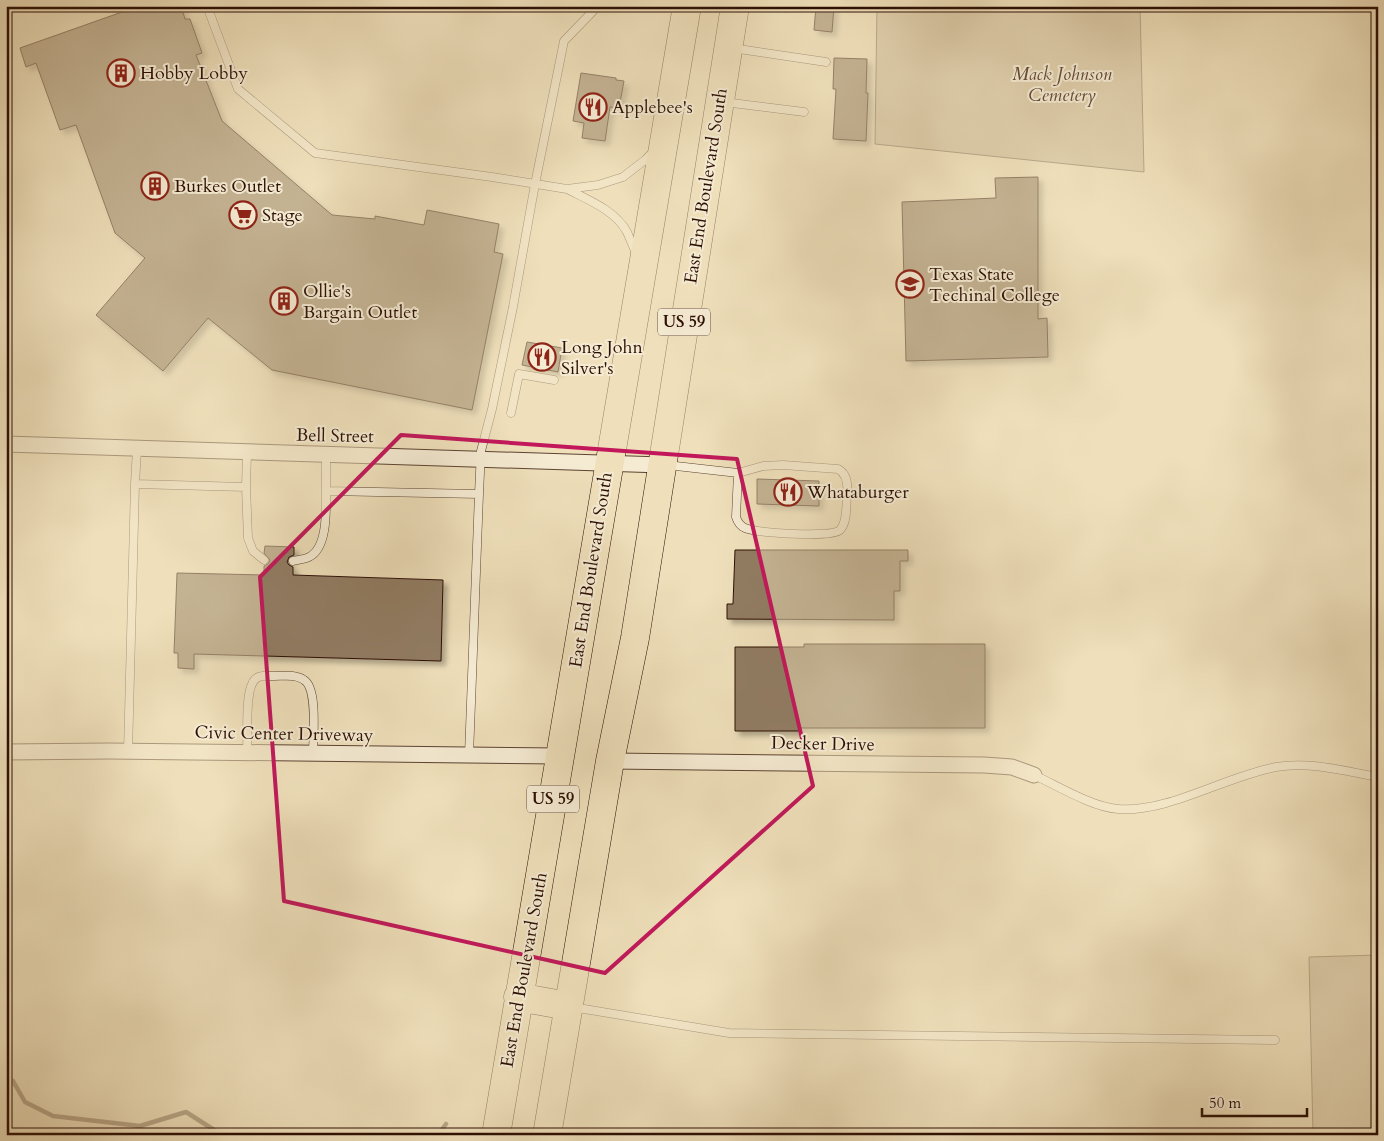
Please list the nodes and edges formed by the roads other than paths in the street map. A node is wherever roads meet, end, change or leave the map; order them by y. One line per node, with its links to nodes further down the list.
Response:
1 (206, 6): 12 (lane)
2 (598, 6): 12 (lane)
3 (687, 6): 11 (highway, East End Boulevard South / US 59)
4 (735, 6): 7 (highway, East End Boulevard South / US 59)
5 (777, 6): 6 (lane)
6 (791, 6)
7 (728, 48): 8 (lane); 9 (highway, East End Boulevard South / US 59)
8 (826, 62)
9 (719, 102): 10 (lane); 23 (highway, East End Boulevard South / US 59)
10 (804, 112)
11 (664, 138): 13 (lane); 14 (highway, East End Boulevard South / US 59)
12 (535, 184): 13 (lane); 21 (lane)
13 (567, 189): 14 (lane)
14 (642, 266): 22 (highway, East End Boulevard South / US 59)
15 (554, 380): 16 (lane)
16 (512, 413)
17 (6, 444): 18 (street, Bell Street)
18 (137, 449): 19 (street, Bell Street); 25 (lane)
19 (247, 453): 20 (street, Bell Street); 26 (lane)
20 (326, 455): 21 (street, Bell Street); 27 (lane)
21 (481, 459): 22 (street, Bell Street); 28 (lane)
22 (609, 463): 23 (street, Bell Street); 36 (highway, East End Boulevard South / US 59)
23 (662, 465): 24 (lane); 37 (highway, East End Boulevard South / US 59)
24 (738, 473): 24 (lane)
25 (135, 484): 26 (lane); 32 (lane)
26 (246, 487): 29 (lane)
27 (326, 491): 28 (lane); 30 (lane)
28 (479, 494): 35 (lane)
29 (264, 560)
30 (293, 561)
31 (6, 752): 32 (street, Civic Center Driveway)
32 (128, 752): 33 (street, Civic Center Driveway)
33 (247, 753): 34 (street, Civic Center Driveway); 34 (lane)
34 (313, 754): 35 (street, Civic Center Driveway)
35 (470, 755): 36 (street, Civic Center Driveway)
36 (561, 756): 40 (highway, East End Boulevard South / US 59)
37 (610, 761): 38 (street, Decker Drive); 41 (highway, East End Boulevard South / US 59)
38 (1034, 775): 39 (lane)
39 (1378, 777)
40 (518, 997): 41 (highway); 43 (highway, East End Boulevard South / US 59)
41 (568, 1006): 42 (lane); 44 (highway, East End Boulevard South / US 59)
42 (1275, 1040)
43 (496, 1135)
44 (547, 1135)

